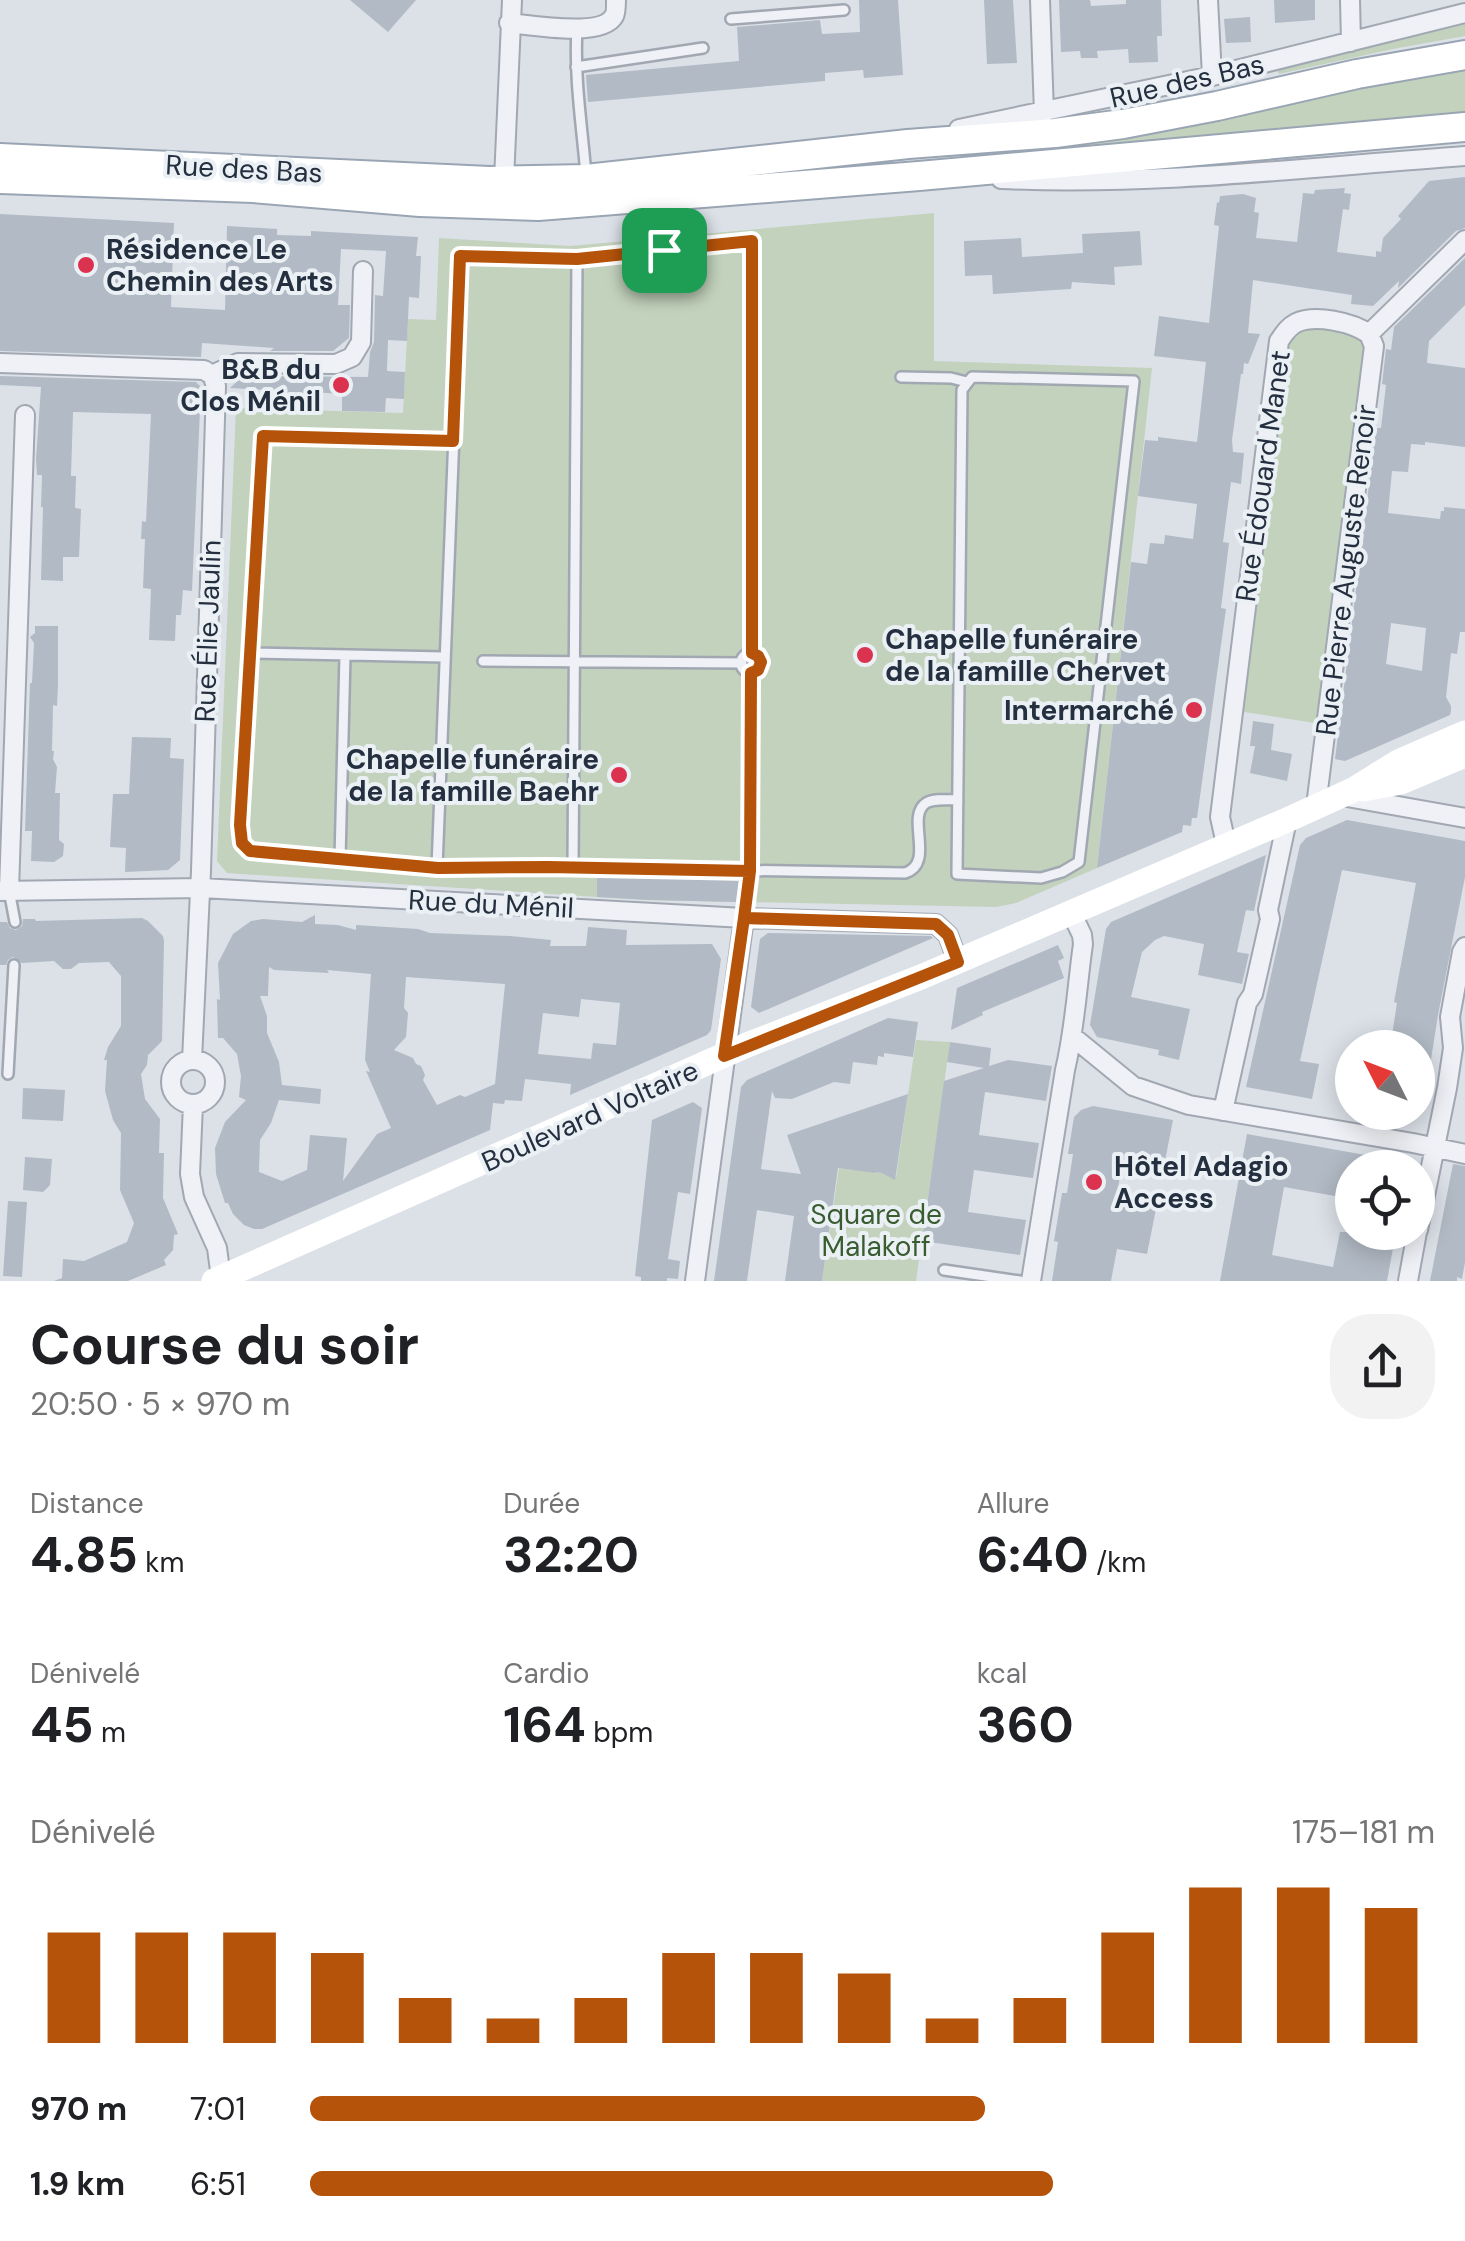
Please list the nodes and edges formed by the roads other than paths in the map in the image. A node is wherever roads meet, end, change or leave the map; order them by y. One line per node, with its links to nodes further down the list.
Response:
1 (512, 0): 11 (street)
2 (616, 0): 12 (street)
3 (792, 0): 8 (lane)
4 (1040, 0): 18 (street)
5 (1208, 0): 17 (street)
6 (1350, 0): 13 (street)
7 (844, 10): 8 (lane)
8 (793, 14): 10 (lane)
9 (1465, 14): 13 (street, Rue des Bas)
10 (731, 19)
11 (510, 23): 12 (street); 26 (street)
12 (577, 28): 16 (lane)
13 (1351, 42): 17 (street, Rue des Bas)
14 (703, 48): 16 (lane)
15 (1465, 55): 20 (main road, Rue des Bas)
16 (576, 67): 25 (lane)
17 (1212, 76): 18 (street, Rue des Bas)
18 (1044, 113): 20 (street, Rue des Bas)
19 (1465, 126): 23 (main road, Rue des Bas)
20 (908, 144): 25 (main road, Rue des Bas)
21 (1465, 156): 23 (street, Rue des Bas)
22 (0, 158): 26 (main road, Rue des Bas)
23 (919, 176): 26 (main road, Rue des Bas)
24 (0, 179): 26 (main road, Rue des Bas)
25 (586, 179): 26 (main road, Rue des Bas)
26 (503, 191)
27 (1465, 240): 30 (street)
28 (577, 259): 36 (lane); 38 (lane); 42 (lane)
29 (363, 271): 32 (street)
30 (1369, 334): 49 (street, Rue Pierre Auguste Renoir); 52 (street, Rue Édouard Manet)
31 (0, 364): 32 (street)
32 (212, 375): 57 (street, Rue Élie Jaulin)
33 (902, 377): 34 (lane)
34 (967, 382): 48 (lane); 48 (lane)
35 (25, 416): 58 (street)
36 (453, 441): 37 (lane); 40 (lane)
37 (250, 653): 39 (lane); 53 (lane)
38 (752, 653): 43 (lane); 44 (lane)
39 (346, 656): 40 (lane); 53 (lane)
40 (444, 657): 54 (lane)
41 (482, 661): 42 (lane)
42 (574, 662): 43 (lane); 55 (lane)
43 (742, 663): 44 (lane)
44 (751, 673): 56 (lane)
45 (1465, 732): 47 (main road, Boulevard Voltaire)
46 (1465, 754): 47 (main road, Boulevard Voltaire)
47 (1347, 793): 49 (main road, Boulevard Voltaire); 50 (street)
48 (958, 800): 56 (lane)
49 (1316, 806): 51 (main road, Boulevard Voltaire)
50 (1465, 818)
51 (1287, 820): 52 (main road, Boulevard Voltaire); 70 (street)
52 (1226, 844): 59 (main road, Boulevard Voltaire)
53 (340, 859): 54 (lane)
54 (438, 868): 55 (lane)
55 (573, 868): 56 (lane)
56 (750, 871): 60 (lane)
57 (200, 888): 58 (street, Rue du Ménil); 60 (street, Rue du Ménil); 67 (street, Rue Élie Jaulin)
58 (5, 891): 61 (lane)
59 (1071, 912): 63 (main road, Boulevard Voltaire); 65 (street)
60 (744, 918): 63 (street, Rue du Ménil); 66 (street)
61 (15, 922)
62 (1465, 947): 71 (street)
63 (958, 962): 66 (main road, Boulevard Voltaire)
64 (14, 965): 68 (lane)
65 (1073, 1037): 70 (street); 79 (street)
66 (724, 1056): 76 (main road, Boulevard Voltaire); 77 (street)
67 (192, 1060): 69 (street); 69 (street)
68 (8, 1074)
69 (193, 1104): 76 (street)
70 (1223, 1111): 71 (street)
71 (1434, 1147): 72 (street); 73 (street)
72 (1433, 1150)
73 (1465, 1154)
74 (1414, 1250): 80 (street)
75 (944, 1270): 78 (lane)
76 (217, 1280)
77 (695, 1281)
78 (1020, 1281)
79 (1031, 1281)
80 (1408, 1281)

